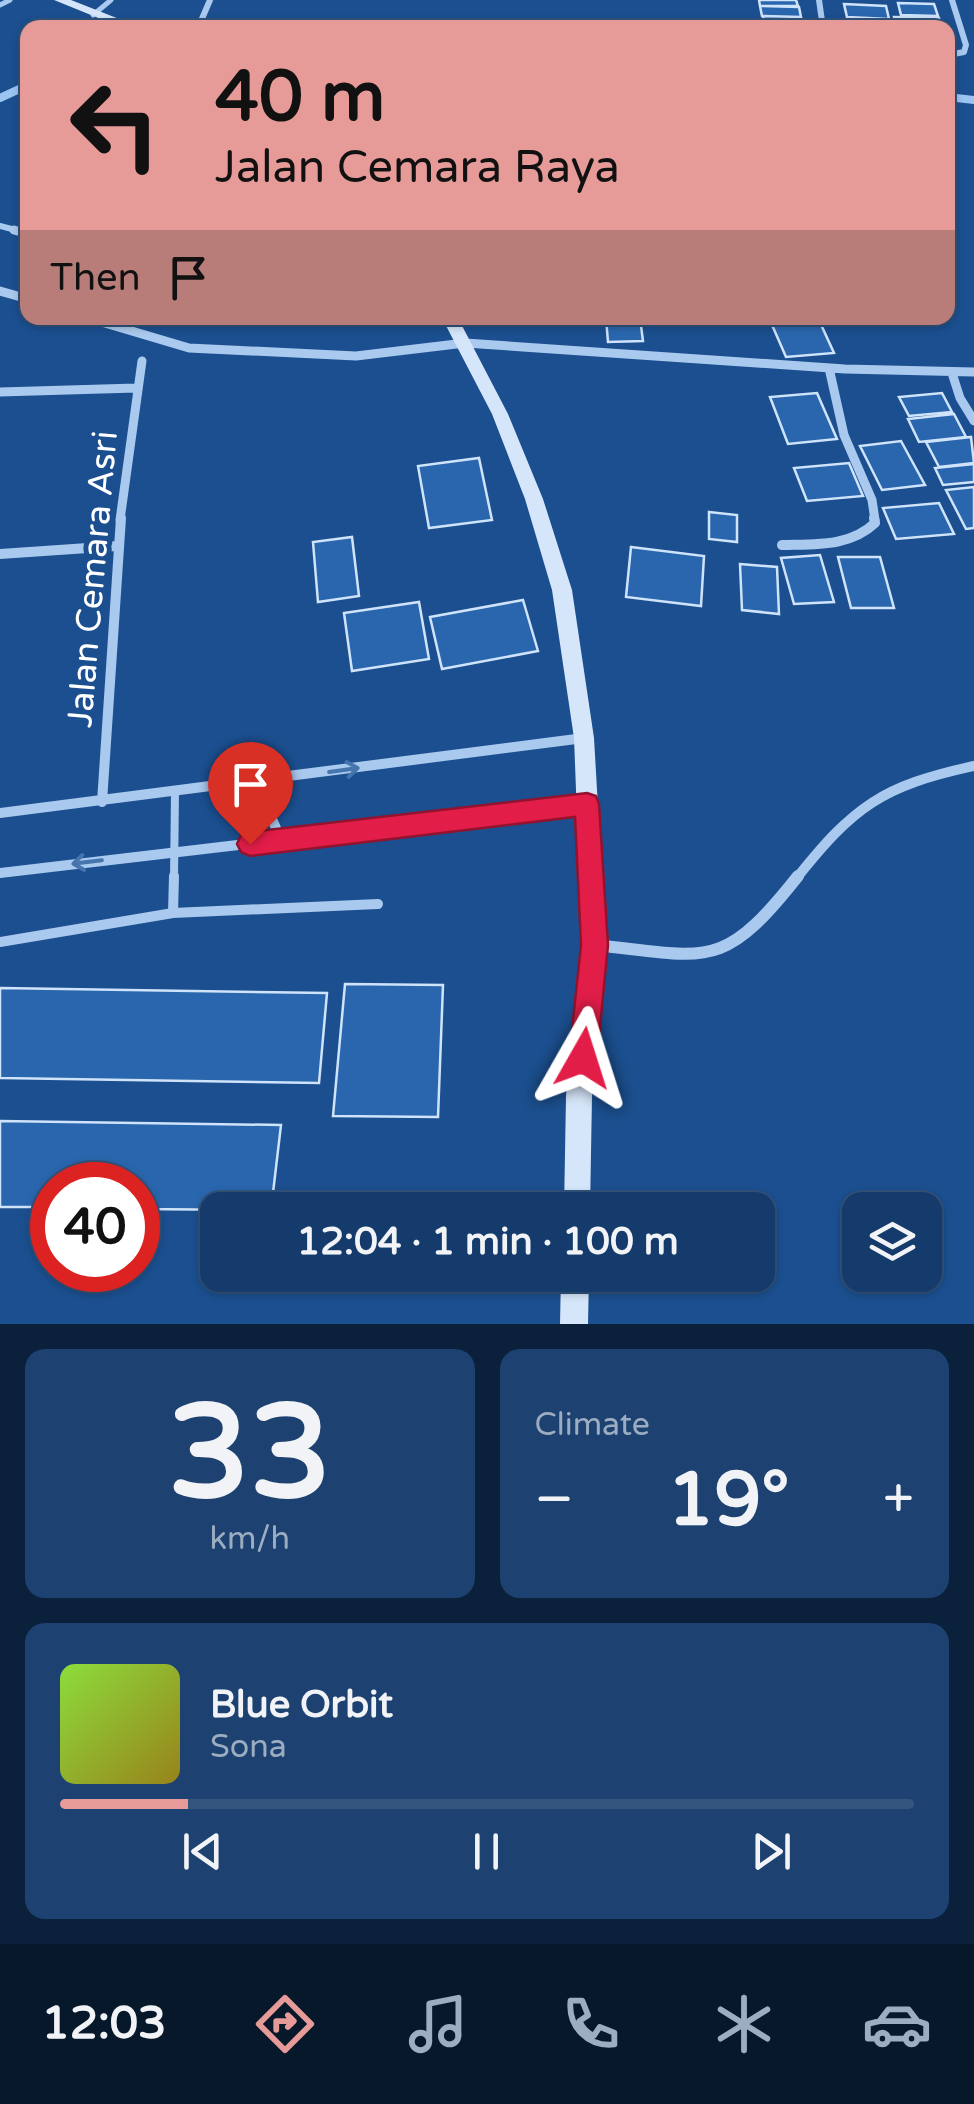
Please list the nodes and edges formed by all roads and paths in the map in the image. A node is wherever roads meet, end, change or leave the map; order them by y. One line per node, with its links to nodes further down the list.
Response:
1 (10, 0): 5 (lane)
2 (60, 0): 6 (street)
3 (110, 0): 6 (lane)
4 (952, 0): 8 (street)
5 (0, 5)
6 (94, 15): 7 (street)
7 (110, 20)
8 (955, 54)
9 (112, 325): 11 (street)
10 (454, 325): 11 (street)
11 (465, 343): 13 (street); 22 (street)
12 (142, 361): 16 (street, Jalan Cemara Asri)
13 (829, 368): 15 (street); 20 (street)
14 (974, 372): 15 (street)
15 (952, 373): 18 (street)
16 (136, 388): 17 (street); 19 (street, Jalan Cemara Asri)
17 (0, 392)
18 (974, 421)
19 (118, 546): 21 (street); 26 (street, Jalan Cemara Asri)
20 (782, 546)
21 (0, 554)
22 (584, 738): 24 (street, one-way to 22); 27 (street)
23 (974, 766): 35 (street)
24 (256, 782): 25 (street); 29 (street)
25 (175, 792): 26 (street); 30 (lane)
26 (102, 802): 28 (street)
27 (587, 804): 29 (street); 35 (street)
28 (0, 812)
29 (282, 840): 30 (street)
30 (174, 852): 31 (street, one-way to 31); 33 (lane)
31 (0, 873)
32 (378, 904): 33 (lane)
33 (173, 913): 34 (lane)
34 (0, 942)
35 (594, 945): 36 (street)
36 (577, 1192)
37 (575, 1292): 38 (street)
38 (574, 1324)

